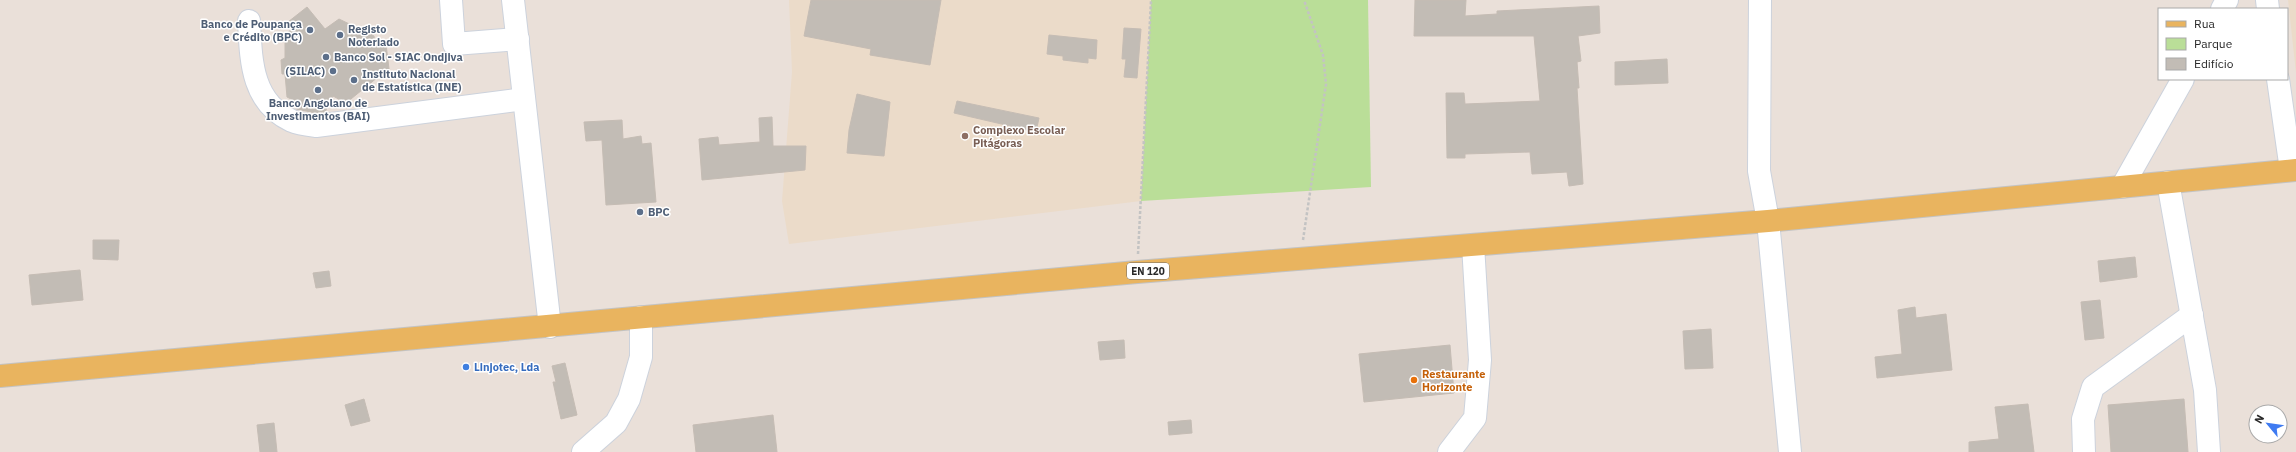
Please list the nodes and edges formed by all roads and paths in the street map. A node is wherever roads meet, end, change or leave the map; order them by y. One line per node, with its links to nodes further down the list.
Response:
1 (451, 0): 7 (street)
2 (513, 0): 7 (street)
3 (1151, 0): 17 (path)
4 (1304, 0): 16 (path)
5 (1760, 0): 14 (street)
6 (248, 21): 10 (street)
7 (518, 39): 10 (street)
8 (2181, 80): 13 (street)
9 (2278, 80): 11 (street)
10 (524, 99): 20 (street)
11 (2294, 170): 12 (main road, EN 120)
12 (2168, 182): 13 (main road, EN 120); 18 (street)
13 (2122, 187): 14 (main road, EN 120)
14 (1768, 221): 15 (main road, EN 120); 24 (street)
15 (1473, 245): 16 (main road, EN 120); 23 (street)
16 (1300, 259): 17 (main road, EN 120)
17 (1137, 272): 19 (main road, EN 120)
18 (2192, 315): 25 (street); 26 (street)
19 (641, 317): 20 (main road, EN 120); 22 (street)
20 (550, 327): 21 (main road, EN 120)
21 (0, 376)
22 (583, 452)
23 (1449, 452)
24 (1790, 452)
25 (2084, 452)
26 (2209, 452)

